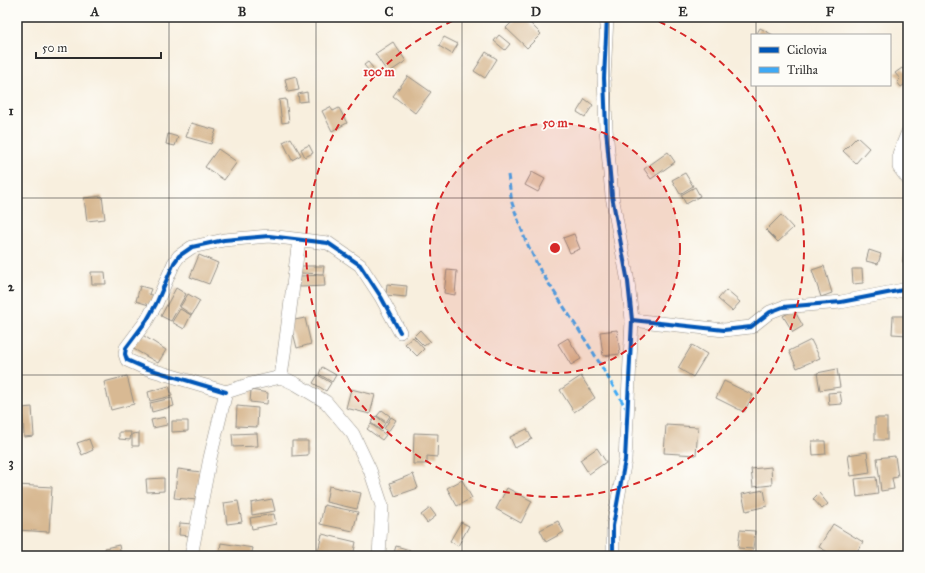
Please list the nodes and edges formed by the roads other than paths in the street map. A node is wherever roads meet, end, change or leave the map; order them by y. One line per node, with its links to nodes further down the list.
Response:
1 (607, 17): 6 (street)
2 (908, 132): 3 (street)
3 (908, 179)
4 (299, 240): 7 (street); 8 (street); 9 (street)
5 (908, 289): 6 (street)
6 (632, 320): 12 (street)
7 (400, 332)
8 (281, 377): 9 (street); 11 (street)
9 (226, 392): 10 (street)
10 (192, 556)
11 (379, 556)
12 (612, 556)

